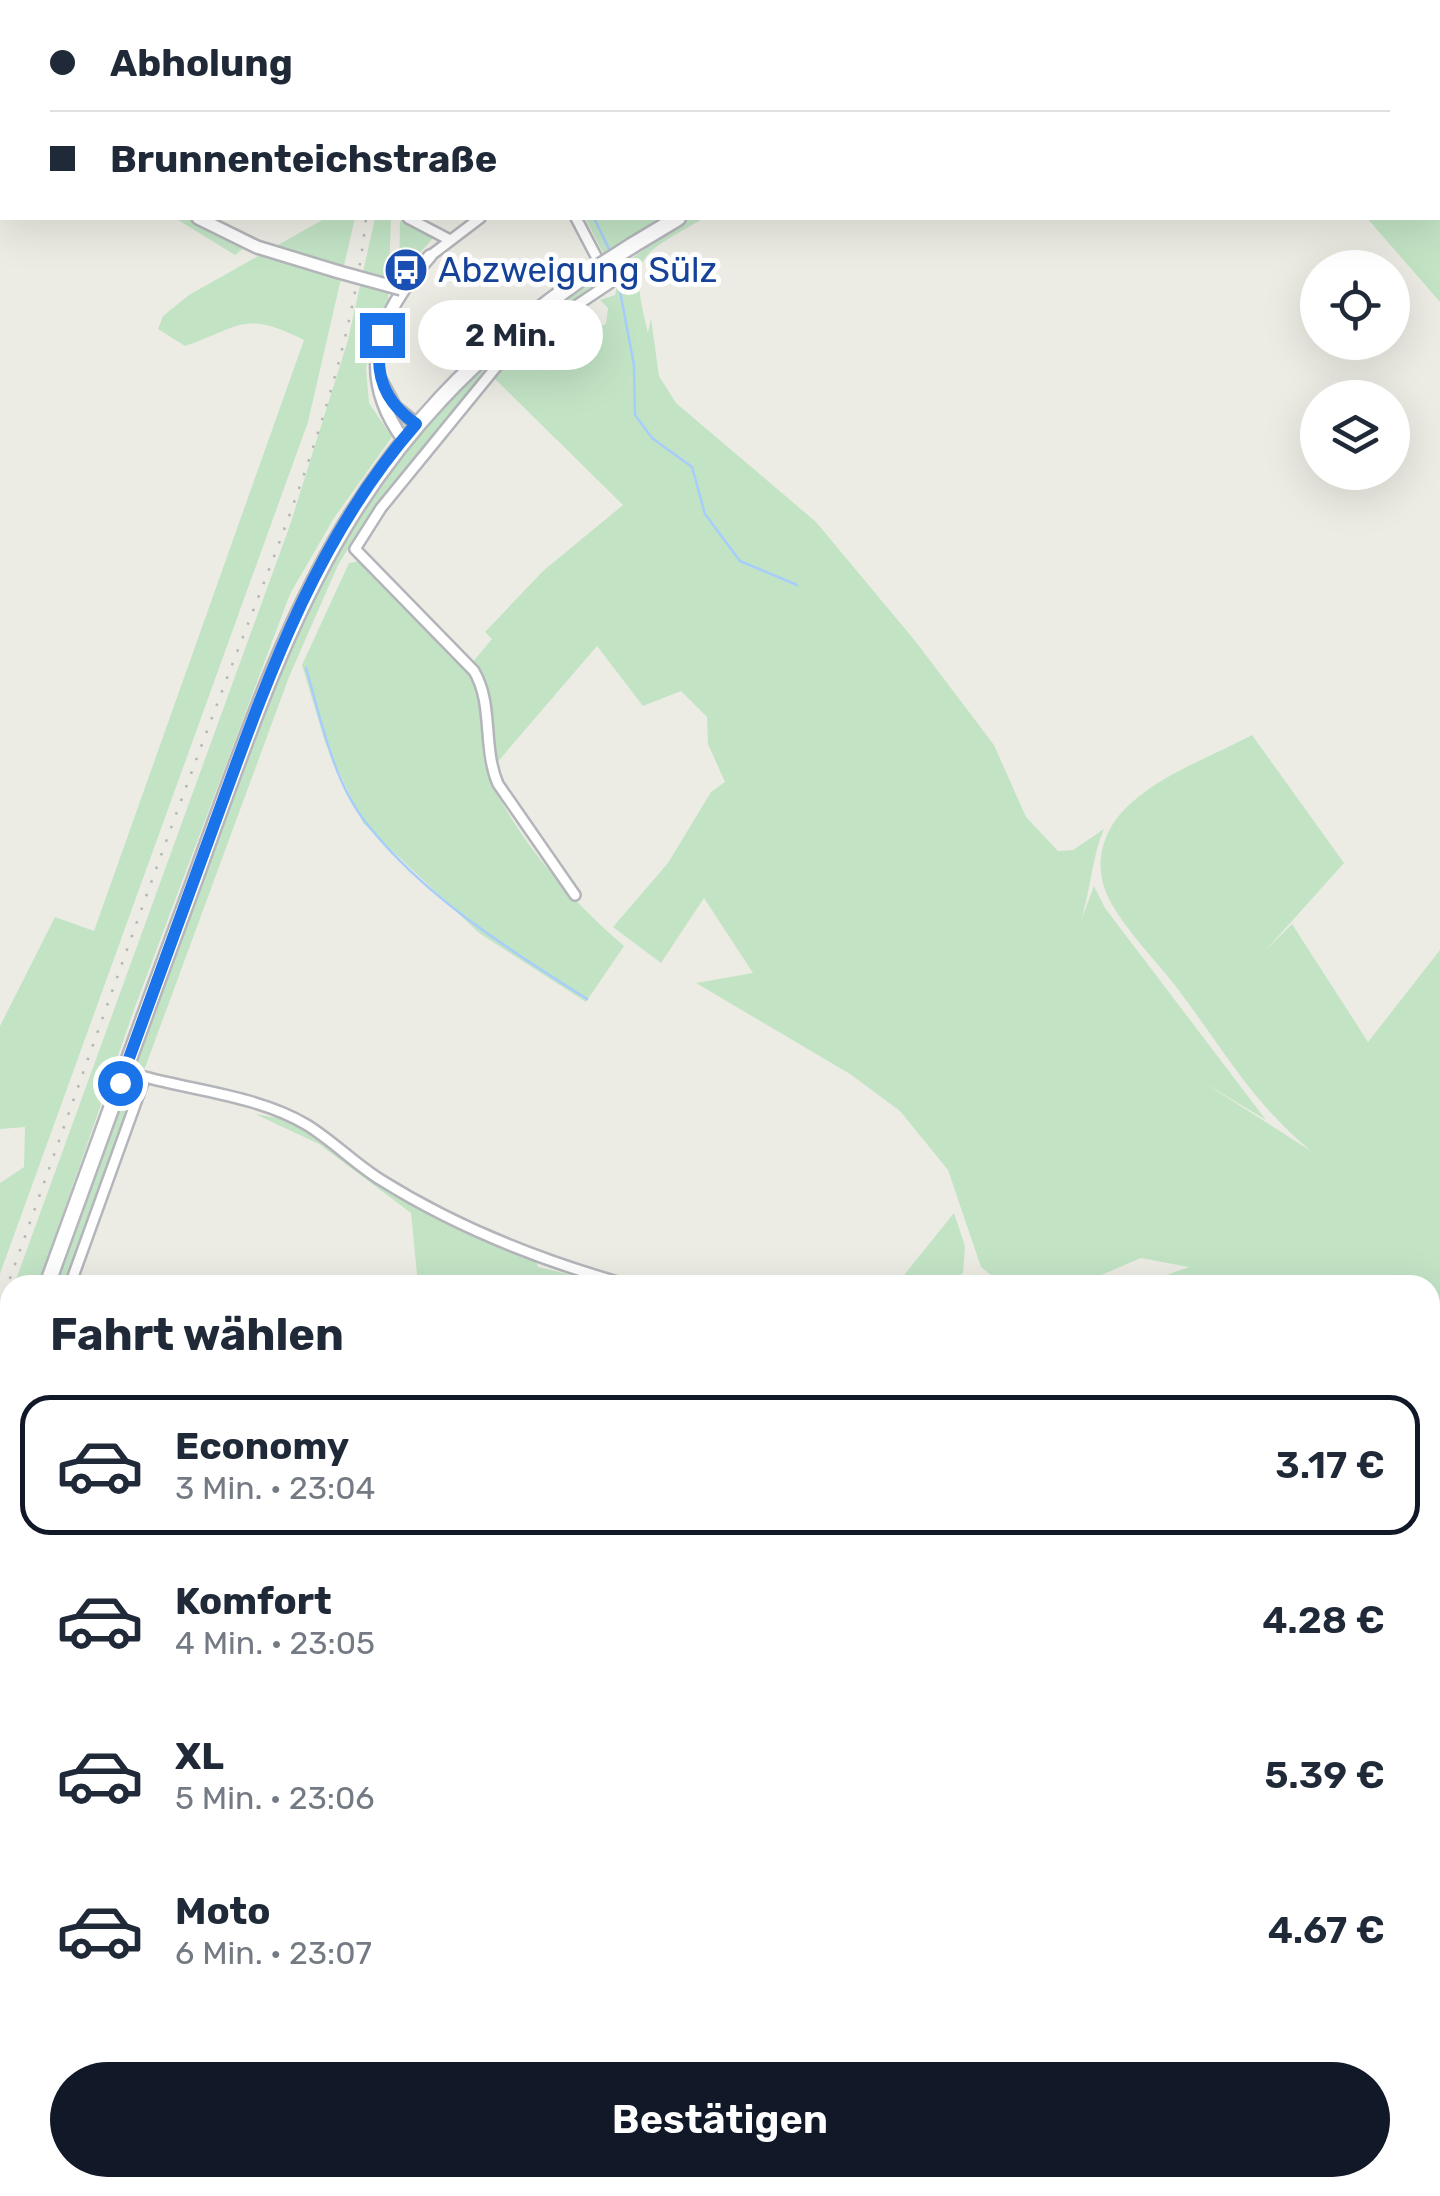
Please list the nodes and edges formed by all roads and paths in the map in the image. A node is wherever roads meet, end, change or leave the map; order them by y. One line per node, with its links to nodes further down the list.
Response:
1 (202, 220): 8 (street, bridge)
2 (412, 220): 6 (street)
3 (477, 220): 6 (street)
4 (577, 220): 12 (street)
5 (675, 220): 10 (main road, bridge)
6 (448, 239): 7 (street)
7 (430, 256): 8 (street)
8 (401, 289): 9 (street)
9 (376, 357): 10 (street); 11 (street)
10 (416, 424): 11 (main road)
11 (403, 440): 13 (main road)
12 (575, 895)
13 (51, 1275)
14 (74, 1275): 15 (street)
15 (593, 1275)

